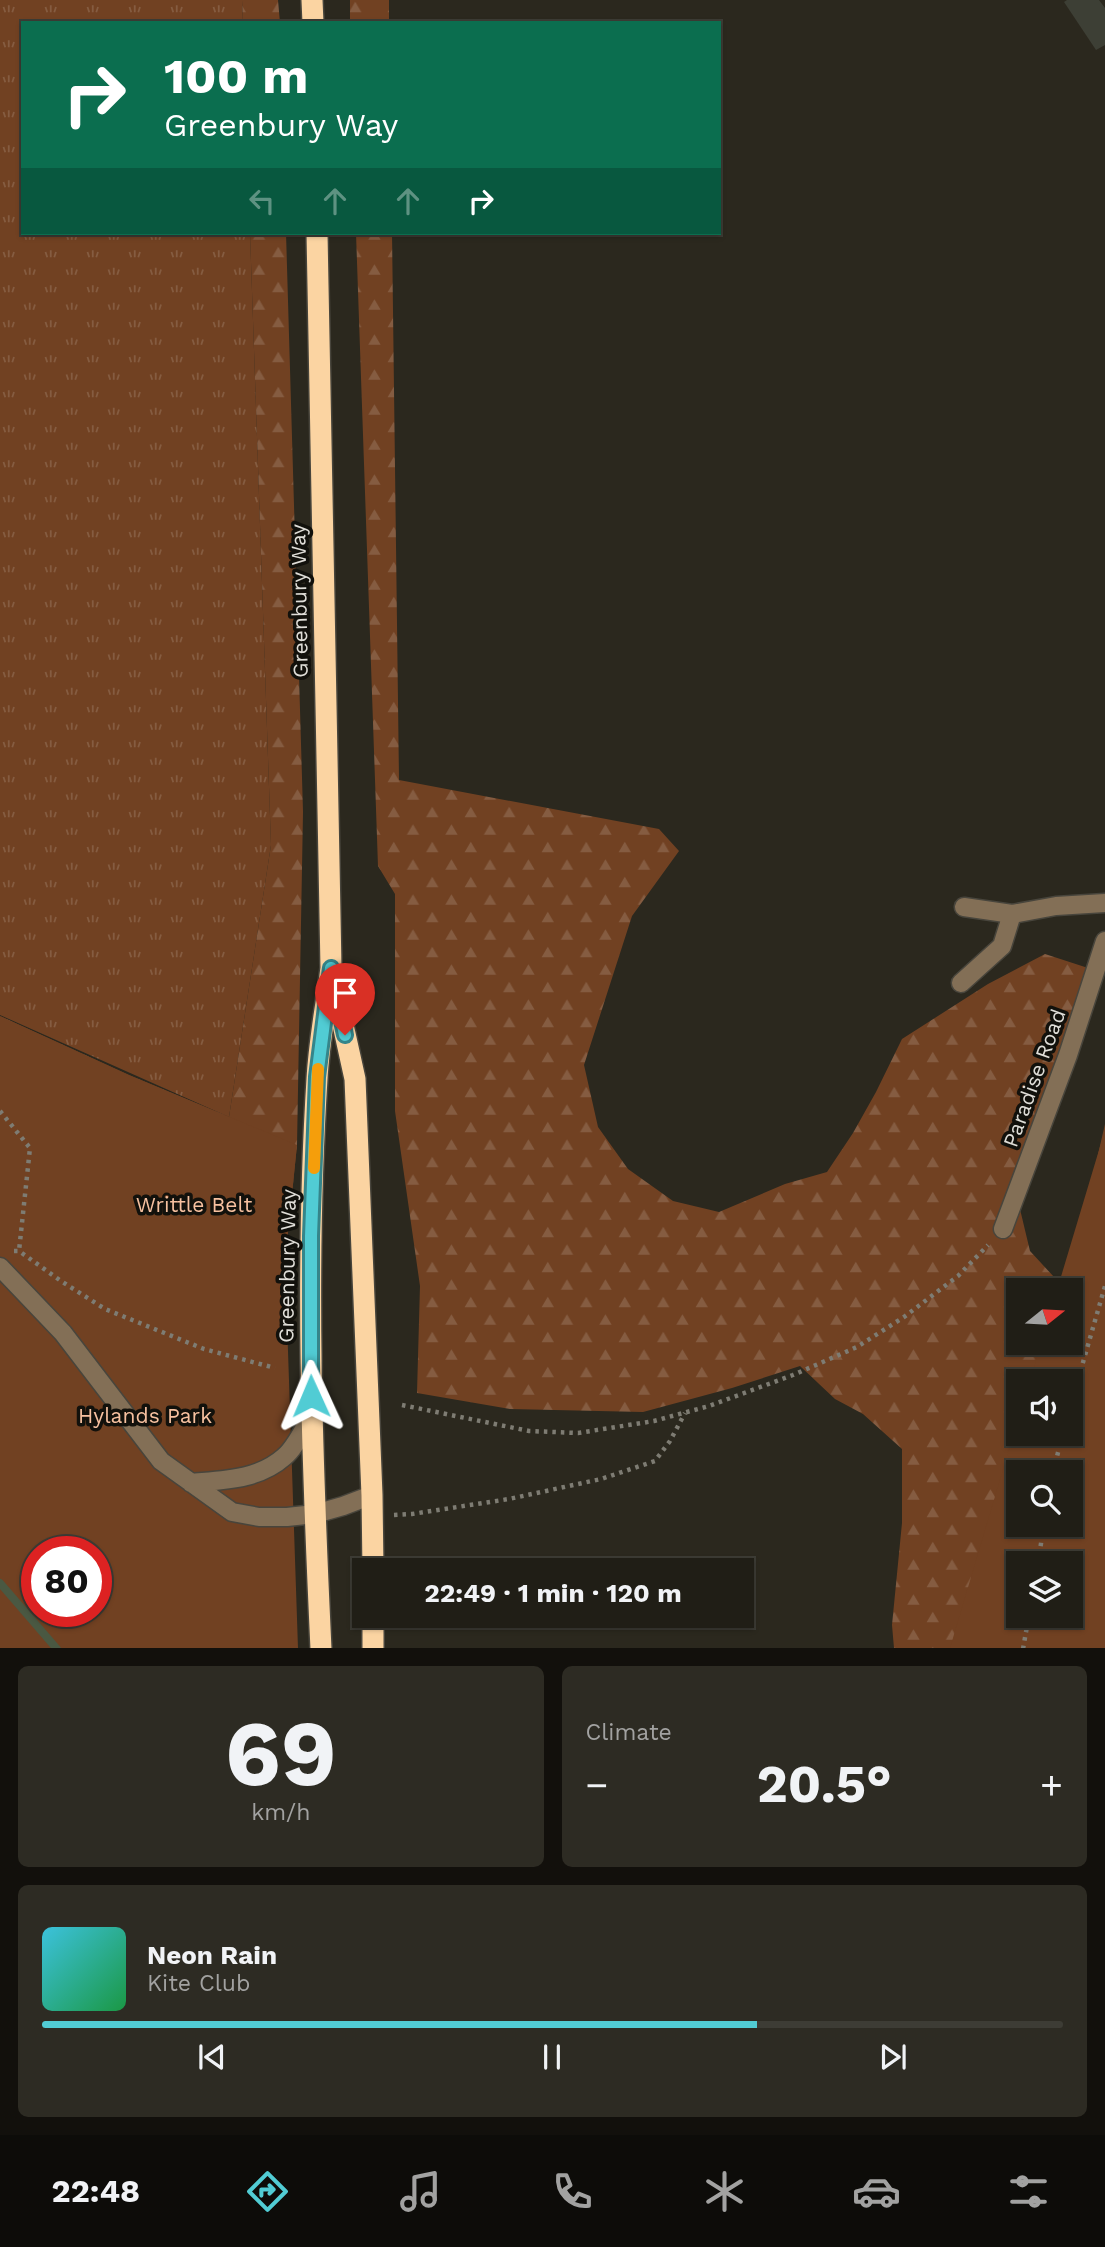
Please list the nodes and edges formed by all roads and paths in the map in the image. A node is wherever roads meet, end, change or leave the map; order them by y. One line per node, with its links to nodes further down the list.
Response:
1 (312, 0): 2 (highway)
2 (313, 21)
3 (317, 235): 8 (highway, Greenbury Way)
4 (1105, 902): 6 (street)
5 (964, 907): 6 (street)
6 (1012, 914): 9 (street)
7 (1105, 941): 11 (street, Paradise Road)
8 (331, 968): 18 (highway, Greenbury Way); 20 (highway, Greenbury Way)
9 (961, 983)
10 (0, 1111): 14 (path)
11 (1003, 1229): 17 (path)
12 (0, 1267): 19 (street)
13 (1105, 1286): 15 (path)
14 (275, 1368)
15 (1081, 1369)
16 (402, 1405): 17 (path)
17 (685, 1412): 22 (path)
18 (311, 1417): 19 (street); 21 (highway, Greenbury Way)
19 (191, 1483): 21 (street)
20 (372, 1495): 21 (street); 22 (highway, Greenbury Way)
21 (315, 1514): 26 (highway, Greenbury Way)
22 (372, 1516): 23 (highway, Greenbury Way)
23 (373, 1558)
24 (373, 1628): 27 (highway)
25 (1027, 1628): 28 (path)
26 (321, 1648)
27 (373, 1648)
28 (1023, 1648)

